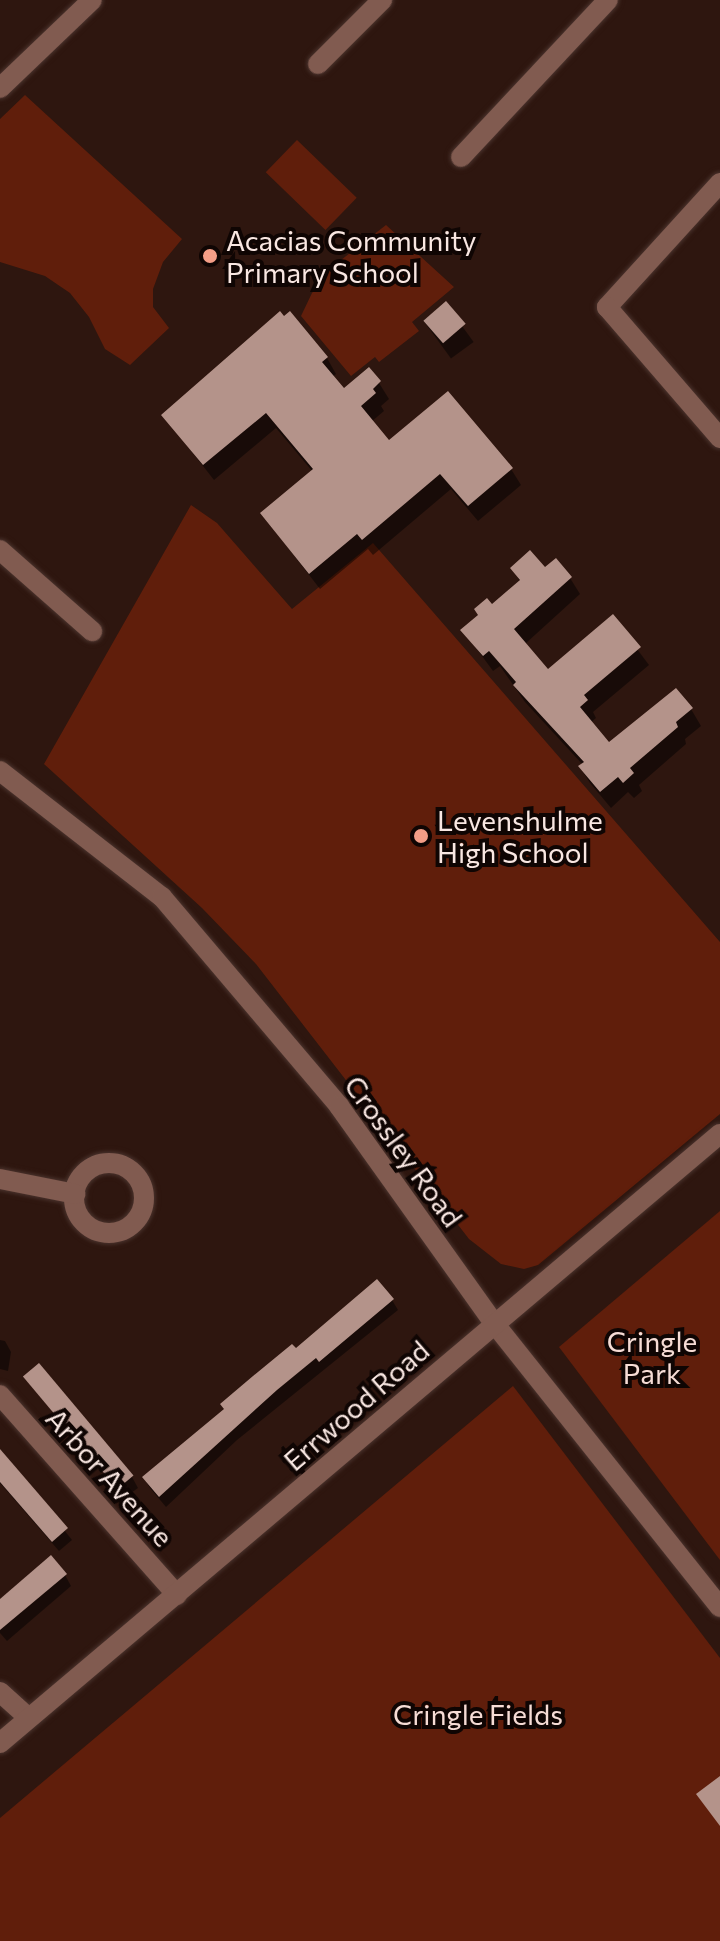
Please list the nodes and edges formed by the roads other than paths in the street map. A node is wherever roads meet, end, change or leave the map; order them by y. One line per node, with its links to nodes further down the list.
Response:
1 (92, 0): 5 (street)
2 (382, 0): 4 (street)
3 (608, 0): 6 (street)
4 (318, 64)
5 (0, 88)
6 (461, 157)
7 (720, 183): 8 (street)
8 (720, 438)
9 (0, 550): 10 (street)
10 (92, 631)
11 (0, 771): 15 (street, Crossley Road)
12 (720, 1134): 15 (street, Errwood Road)
13 (0, 1179): 14 (street)
14 (76, 1194)
15 (494, 1323): 17 (street, Errwood Road); 18 (street, Crossley Road)
16 (0, 1395): 17 (street, Arbor Avenue)
17 (177, 1595): 20 (street, Errwood Road)
18 (720, 1607)
19 (0, 1692): 20 (street)
20 (29, 1718): 21 (street, Errwood Road)
21 (0, 1743)

